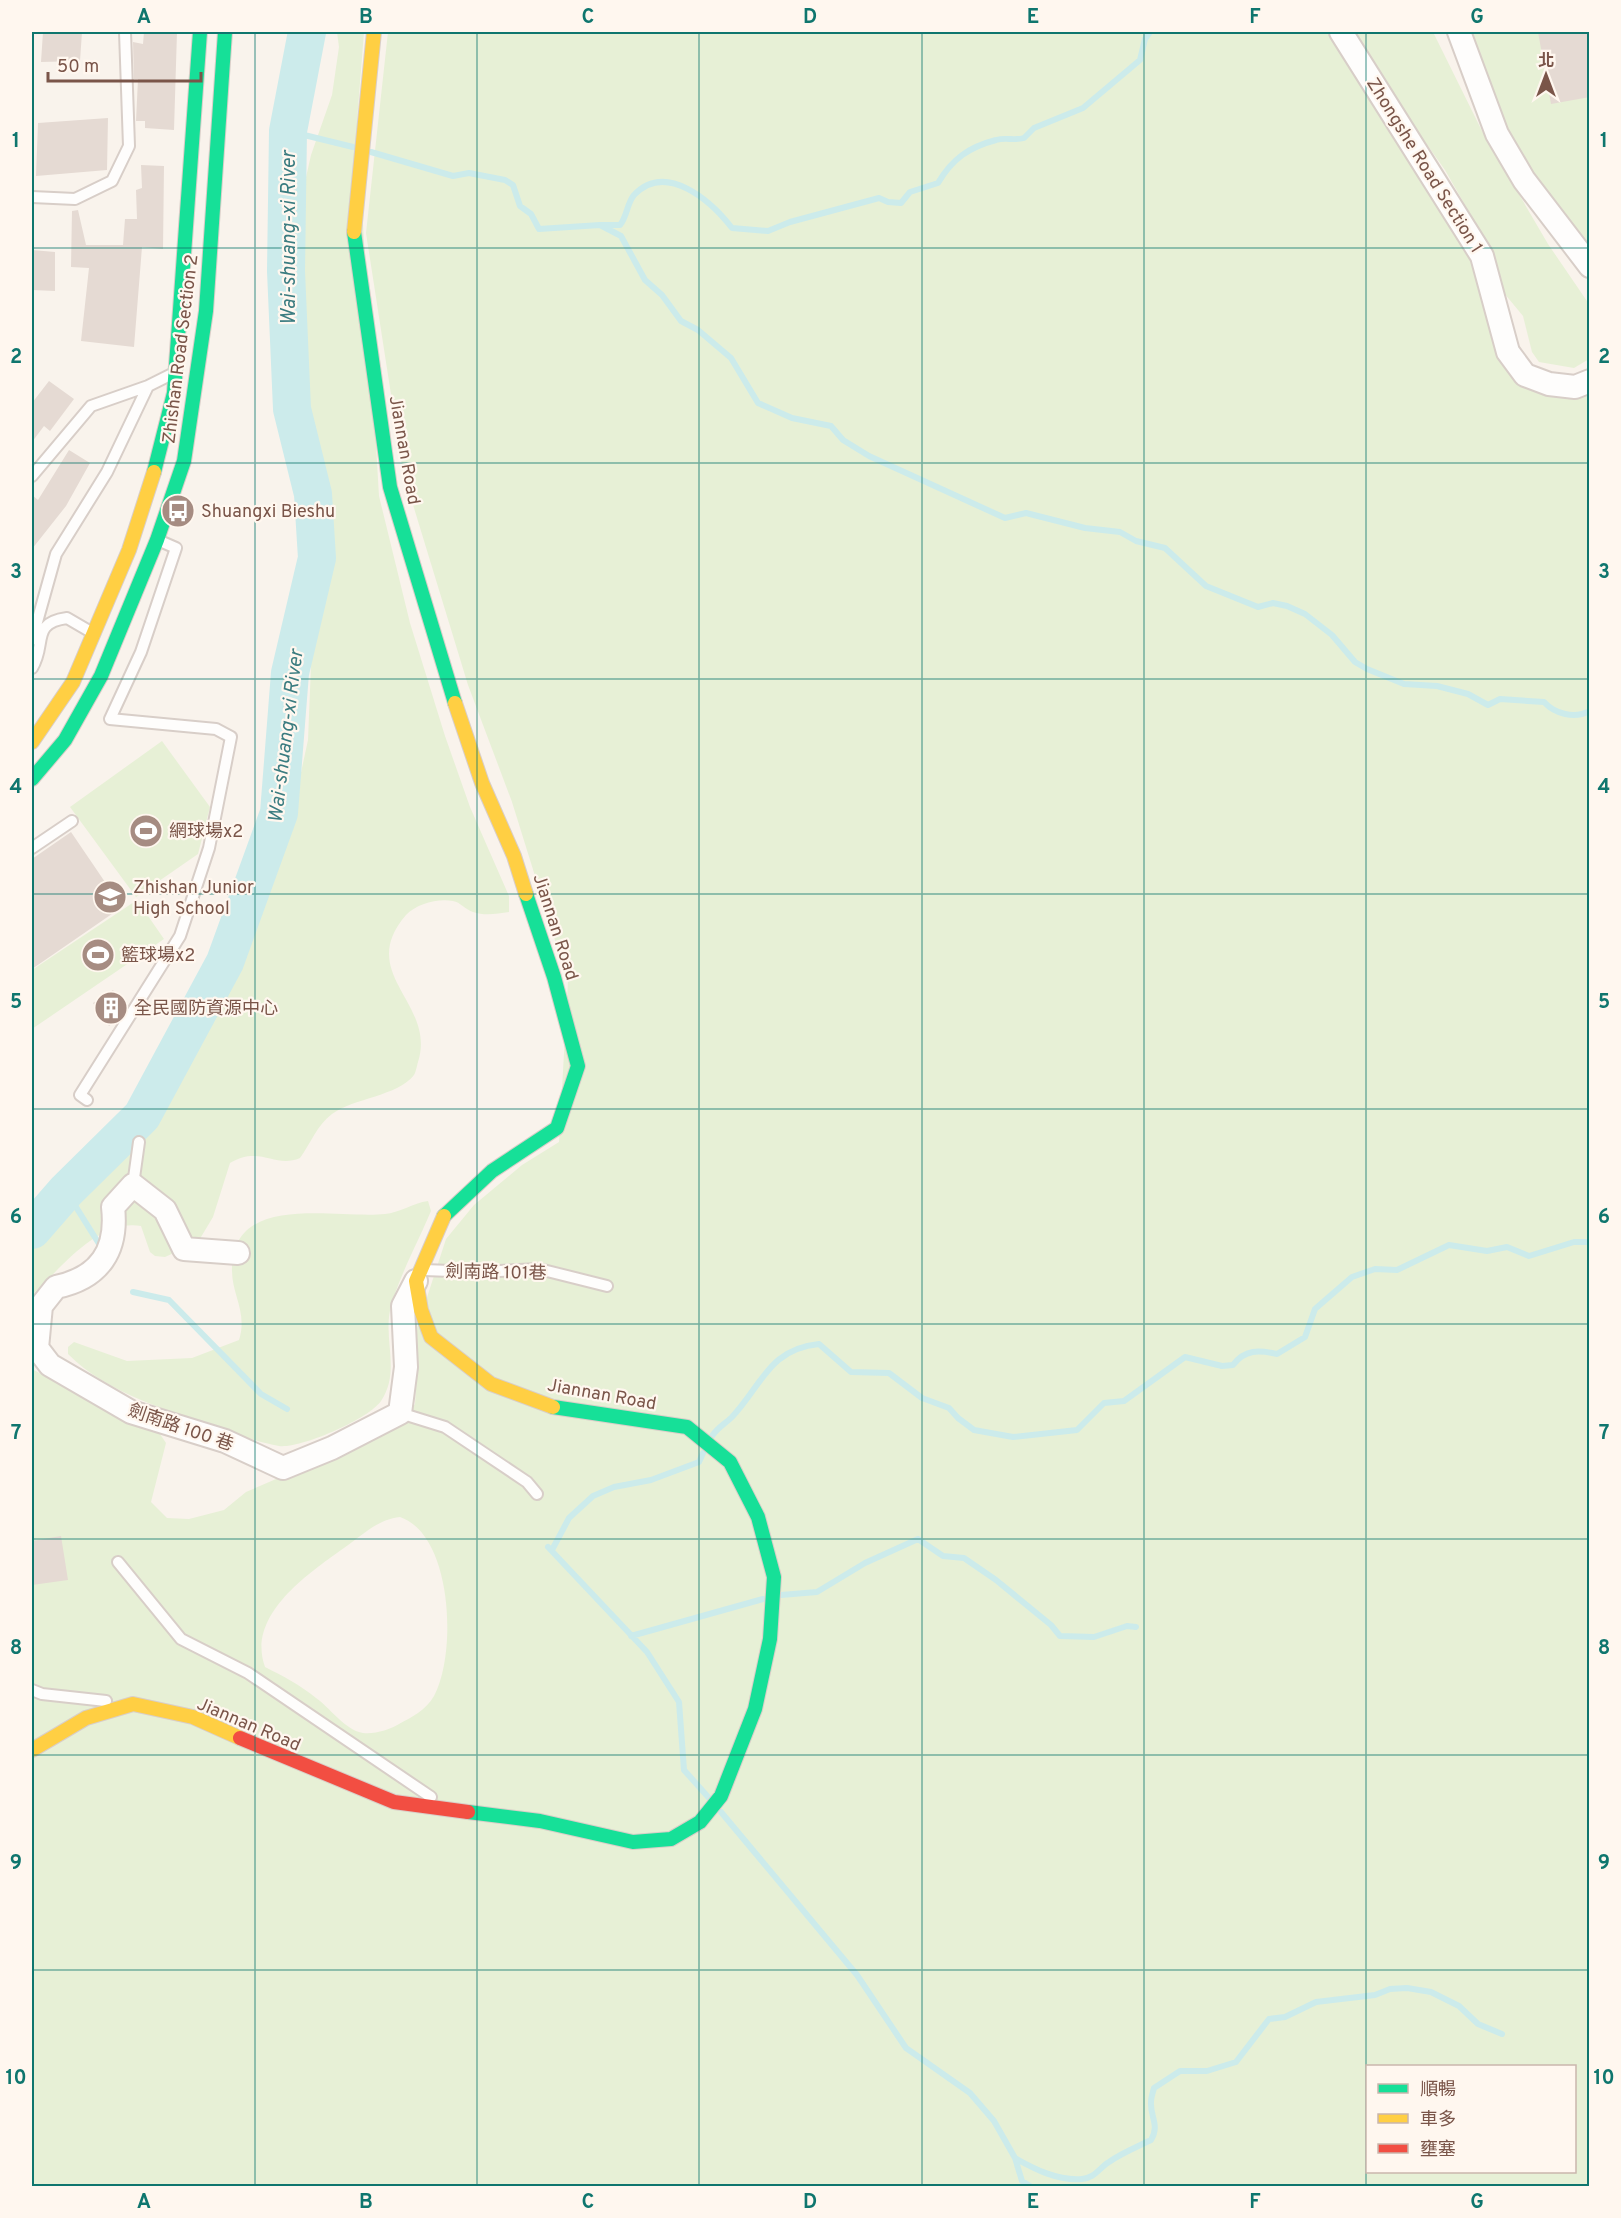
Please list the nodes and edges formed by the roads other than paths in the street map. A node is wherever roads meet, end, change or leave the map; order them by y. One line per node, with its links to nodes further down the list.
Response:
1 (125, 32): 7 (lane)
2 (200, 32): 9 (street, Zhishan Road Section 2)
3 (225, 32): 10 (street, Zhishan Road Section 2)
4 (374, 32): 26 (street, Jiannan Road)
5 (1341, 32): 11 (street, Zhongshe Road Section 1)
6 (1459, 32): 8 (street)
7 (32, 197)
8 (1590, 266)
9 (176, 372): 10 (lane); 12 (lane); 15 (street, Zhishan Road Section 2)
10 (198, 373): 14 (street, Zhishan Road Section 2)
11 (1590, 381)
12 (148, 386): 13 (lane); 16 (lane)
13 (32, 476)
14 (157, 540): 19 (street, Zhishan Road Section 2); 22 (lane)
15 (93, 634): 17 (lane); 18 (street, Zhishan Road Section 2)
16 (32, 640)
17 (32, 668)
18 (32, 742)
19 (32, 779)
20 (72, 822): 21 (lane)
21 (32, 848)
22 (87, 1100)
23 (139, 1142): 24 (lane)
24 (133, 1185): 25 (street); 28 (street, 劍南路 100 巷)
25 (238, 1253)
26 (418, 1275): 27 (lane, 劍南路 101巷); 28 (street); 34 (street, Jiannan Road)
27 (607, 1286)
28 (400, 1413): 29 (lane)
29 (537, 1494)
30 (118, 1562): 34 (lane)
31 (32, 1690): 32 (lane)
32 (133, 1704): 33 (street, Jiannan Road); 34 (street, Jiannan Road)
33 (32, 1750)
34 (448, 1809)

